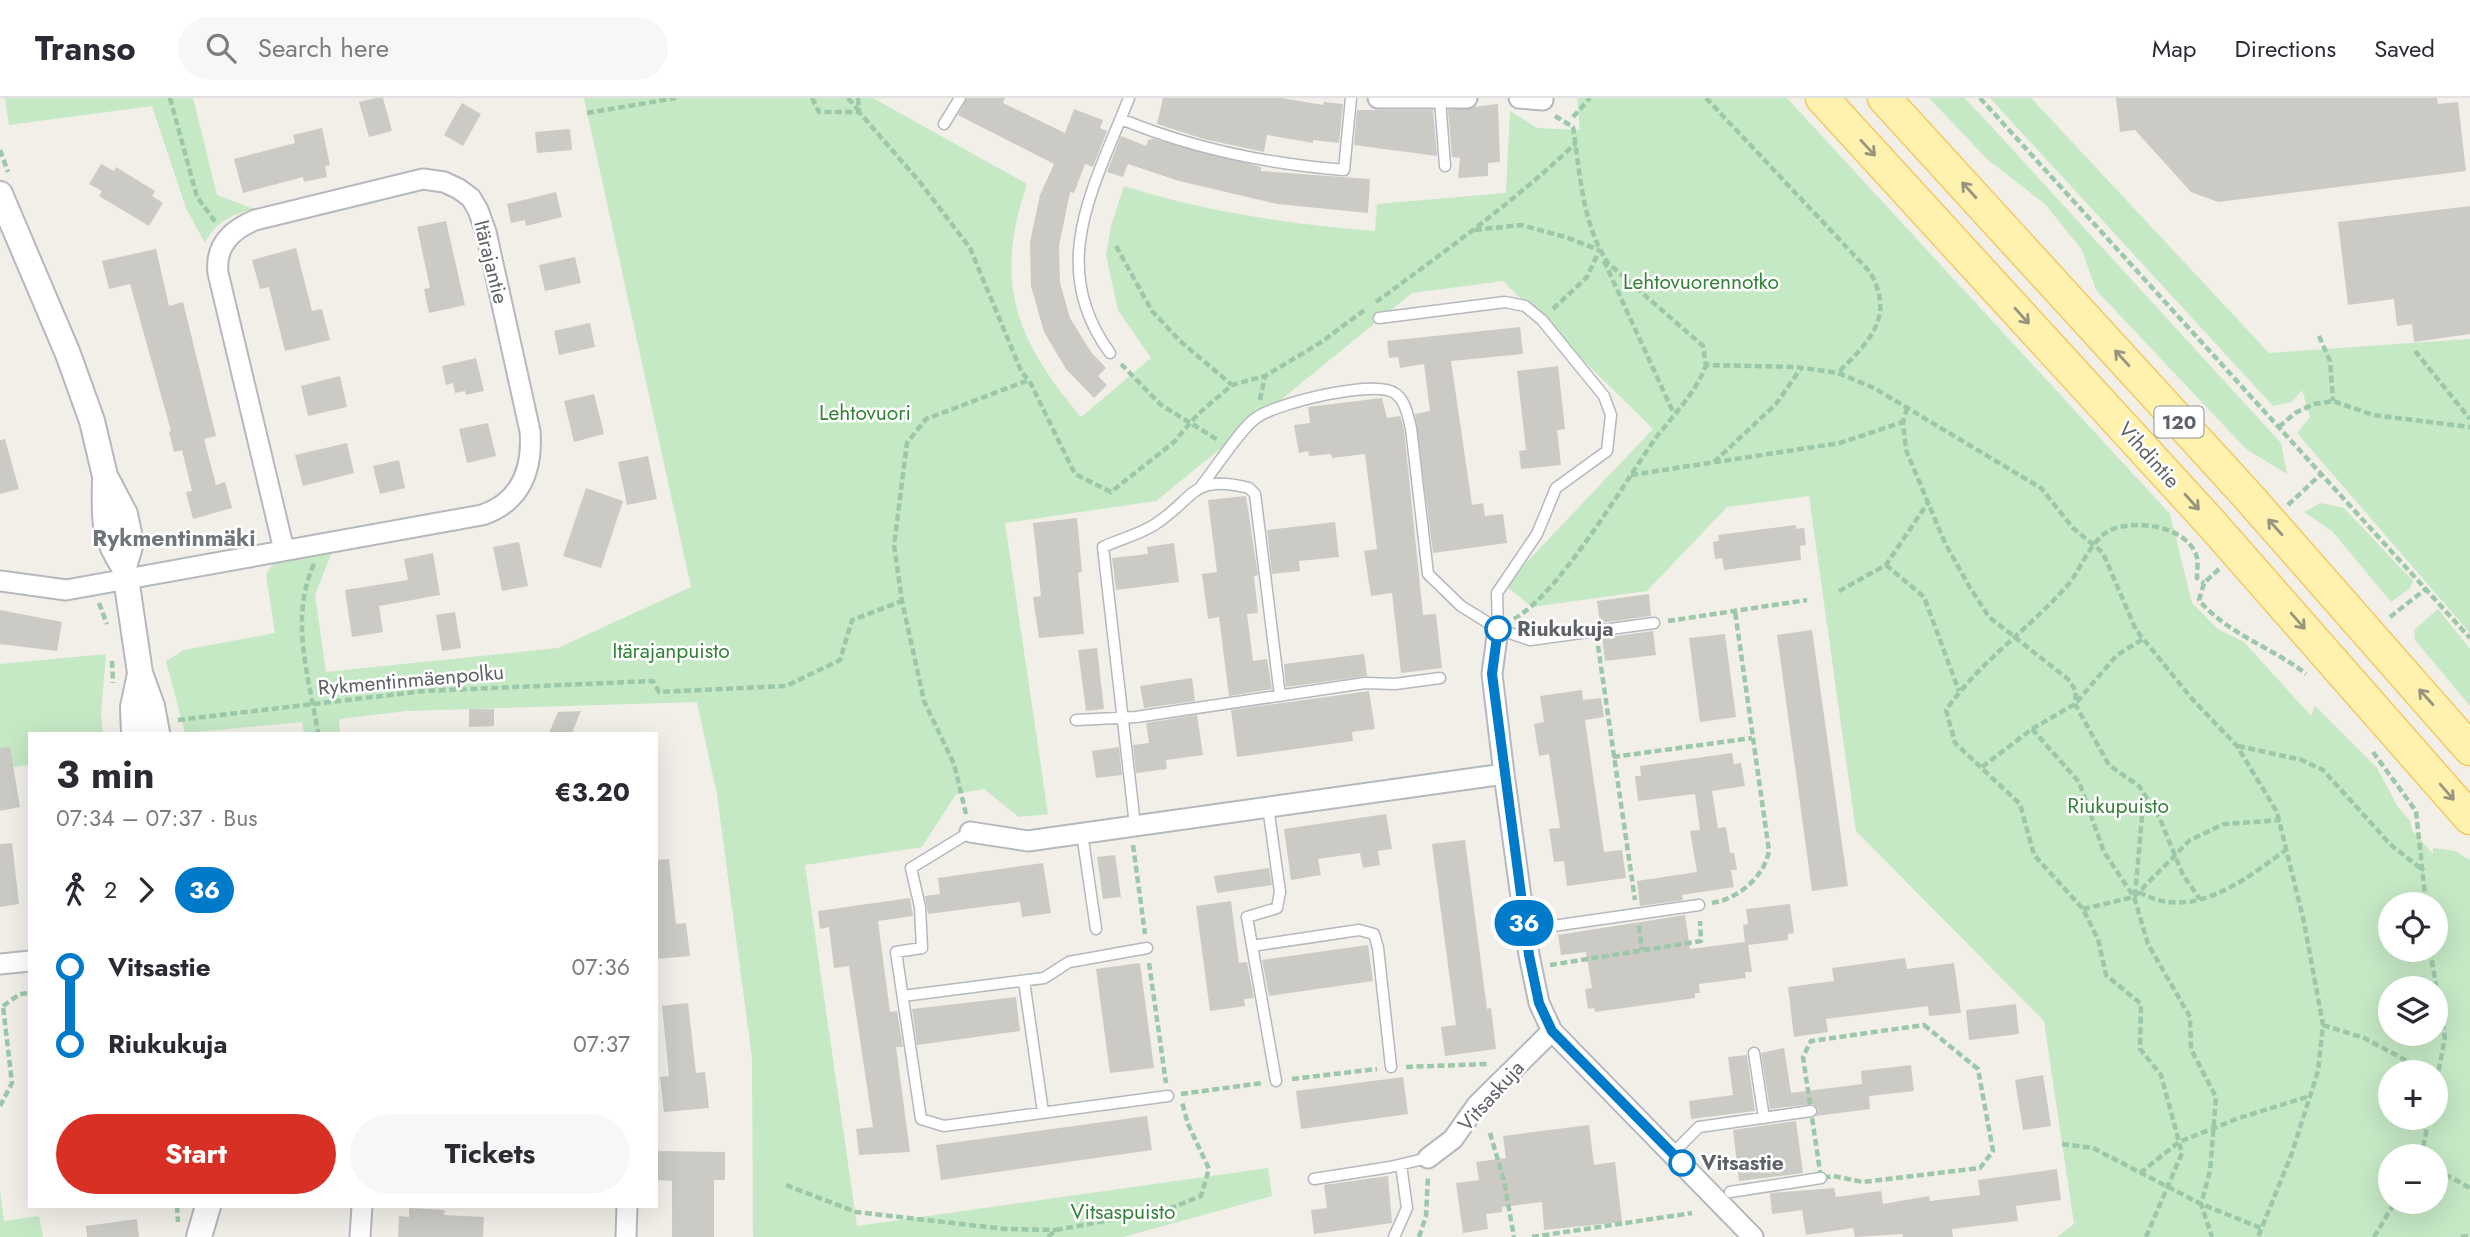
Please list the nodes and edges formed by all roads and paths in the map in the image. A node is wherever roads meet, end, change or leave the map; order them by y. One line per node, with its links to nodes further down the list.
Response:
1 (170, 98): 28 (path)
2 (676, 98): 20 (path)
3 (812, 98): 19 (path)
4 (848, 98): 19 (path)
5 (859, 98): 19 (path)
6 (960, 98): 23 (lane)
7 (1129, 98): 22 (lane)
8 (1351, 98): 22 (lane)
9 (1378, 98): 17 (street)
10 (1467, 98): 17 (street)
11 (1519, 98): 18 (street)
12 (1590, 98): 21 (path)
13 (1706, 98): 39 (path)
14 (1822, 98): 106 (main road, Vihdintie / 120, one-way to 106)
15 (1884, 98): 100 (main road, 120, one-way to 15)
16 (1980, 98): 51 (path)
17 (1440, 99): 26 (lane)
18 (1543, 100)
19 (859, 112): 41 (path)
20 (587, 113)
21 (1573, 117)
22 (1121, 119): 36 (lane)
23 (944, 124)
24 (1573, 127): 25 (path)
25 (1576, 143): 29 (path); 31 (path)
26 (1445, 166)
27 (0, 194): 64 (street)
28 (213, 221)
29 (1474, 230): 31 (path); 40 (path)
30 (1116, 246): 42 (path)
31 (1600, 251): 33 (path); 37 (path); 45 (path)
32 (1379, 318): 33 (lane)
33 (1542, 320): 76 (lane)
34 (2319, 336): 43 (path)
35 (2415, 351): 47 (path)
36 (1110, 353): 49 (path)
37 (1706, 365): 38 (path); 45 (path)
38 (1801, 368): 39 (path); 53 (path)
39 (1838, 373): 44 (path)
40 (1265, 376): 42 (path); 46 (path)
41 (1029, 380): 49 (path); 71 (path)
42 (1232, 385): 49 (path)
43 (2333, 401): 50 (path); 51 (path)
44 (1907, 408): 48 (path); 59 (path)
45 (1674, 414): 55 (path)
46 (1255, 418): 52 (lane); 76 (lane)
47 (2470, 419)
48 (1903, 422): 53 (path); 57 (path)
49 (1191, 425): 52 (path)
50 (2470, 426)
51 (2279, 427): 54 (path)
52 (1232, 448): 56 (lane)
53 (1713, 462): 55 (path)
54 (2320, 474): 58 (path); 68 (path)
55 (1630, 475): 74 (path)
56 (1202, 485): 88 (lane); 91 (lane)
57 (1929, 500): 62 (path); 79 (path)
58 (2287, 506)
59 (2094, 545): 66 (path); 79 (path); 81 (path)
60 (284, 550): 60 (street, Itärajantie); 64 (street, Itärajantie)
61 (316, 561): 89 (path)
62 (1886, 565): 69 (path); 87 (path)
63 (2220, 568): 66 (path)
64 (125, 573): 67 (street, Itärajantie); 83 (street)
65 (0, 581): 67 (street, Itärajantie)
66 (2204, 583): 85 (path)
67 (96, 585): 77 (path)
68 (2427, 588): 72 (path); 80 (path)
69 (1839, 591)
70 (1807, 600): 73 (path)
71 (902, 601): 89 (path, Rykmentinmäenpolku); 109 (path)
72 (2383, 609)
73 (1735, 611): 75 (path); 97 (path)
74 (1526, 612)
75 (1654, 623): 78 (lane)
76 (1498, 629): 78 (lane); 103 (street)
77 (108, 631)
78 (1595, 631): 101 (path)
79 (2012, 636): 87 (path); 90 (path)
80 (2470, 638)
81 (2143, 639): 90 (path); 98 (path)
82 (112, 652): 86 (path)
83 (140, 673): 93 (street); 95 (street)
84 (1440, 678): 88 (lane)
85 (2313, 682)
86 (113, 691)
87 (1959, 691): 102 (path)
88 (1280, 696): 91 (lane)
89 (313, 703): 93 (path, Rykmentinmäenpolku); 96 (path)
90 (2075, 704): 94 (path); 104 (path)
91 (1123, 717): 92 (lane); 108 (lane)
92 (1076, 720)
93 (165, 727)
94 (2032, 729): 102 (path); 116 (path)
95 (134, 732)
96 (318, 732)
97 (1752, 738): 101 (path); 118 (path)
98 (2237, 746): 107 (path); 113 (path)
99 (2369, 746): 113 (path)
100 (2470, 749)
101 (1613, 757): 120 (path)
102 (1982, 767): 119 (path)
103 (1504, 774): 105 (street); 122 (street)
104 (2144, 794): 112 (path); 116 (path)
105 (1268, 807): 108 (street); 123 (lane)
106 (2470, 818)
107 (2280, 821): 111 (path); 112 (path)
108 (1135, 825): 110 (street)
109 (970, 832): 110 (street); 132 (lane)
110 (1082, 833): 121 (lane)
111 (2287, 849): 117 (path); 134 (path)
112 (2175, 856): 114 (path); 117 (path)
113 (2424, 871): 115 (path)
114 (2139, 892): 116 (path); 117 (path)
115 (2425, 892)
116 (2134, 897): 119 (path); 148 (path)
117 (2200, 899)
118 (1699, 905): 120 (lane); 125 (path)
119 (2083, 909): 150 (path)
120 (1637, 914): 122 (lane); 125 (path)
121 (1096, 929)
122 (1525, 930): 135 (street)
123 (1252, 946): 139 (lane); 140 (lane)
124 (1147, 948): 130 (lane)
125 (1642, 950): 129 (path)
126 (28, 961): 128 (street)
127 (2432, 962): 138 (path)
128 (0, 964)
129 (1547, 966)
130 (1024, 981): 132 (lane); 146 (lane)
131 (28, 993): 133 (path)
132 (902, 996): 146 (lane)
133 (1, 1007): 144 (path)
134 (2323, 1026): 137 (path); 143 (path)
135 (1552, 1031): 152 (street); 153 (street, Vitsaskuja)
136 (1754, 1053): 147 (lane)
137 (2405, 1060)
138 (2440, 1060)
139 (1391, 1067)
140 (1276, 1081)
141 (1180, 1094): 172 (path)
142 (1168, 1096): 146 (lane)
143 (2310, 1096): 148 (path); 171 (path)
144 (0, 1106)
145 (1811, 1111): 147 (lane); 157 (path); 157 (path)
146 (1042, 1112)
147 (1765, 1118): 152 (lane)
148 (2214, 1128): 150 (path); 163 (path)
149 (1490, 1133): 180 (path)
150 (2179, 1142): 155 (path); 160 (path)
151 (2062, 1143): 155 (path)
152 (1673, 1153): 183 (street)
153 (1427, 1158): 154 (lane); 179 (path)
154 (1401, 1165): 158 (lane); 178 (lane)
155 (2140, 1173): 160 (path)
156 (2448, 1176): 161 (path)
157 (1821, 1178): 162 (lane)
158 (1314, 1179)
159 (786, 1185): 172 (path)
160 (2170, 1188): 163 (path); 184 (path)
161 (2470, 1188)
162 (1730, 1192)
163 (2200, 1205): 171 (path); 185 (path)
164 (192, 1208): 174 (street)
165 (207, 1208): 174 (street)
166 (362, 1208): 175 (street)
167 (627, 1208): 176 (street)
168 (1692, 1213): 170 (path)
169 (2388, 1214): 187 (path)
170 (1606, 1227): 181 (path); 182 (path)
171 (2262, 1228): 186 (path)
172 (1056, 1230): 177 (path)
173 (2470, 1236): 188 (path)
174 (199, 1237)
175 (360, 1237)
176 (626, 1237)
177 (1048, 1237)
178 (1394, 1237)
179 (1419, 1237)
180 (1514, 1237)
181 (1532, 1237)
182 (1607, 1237)
183 (1754, 1237)
184 (2146, 1237)
185 (2212, 1237)
186 (2258, 1237)
187 (2374, 1237)
188 (2461, 1237)

